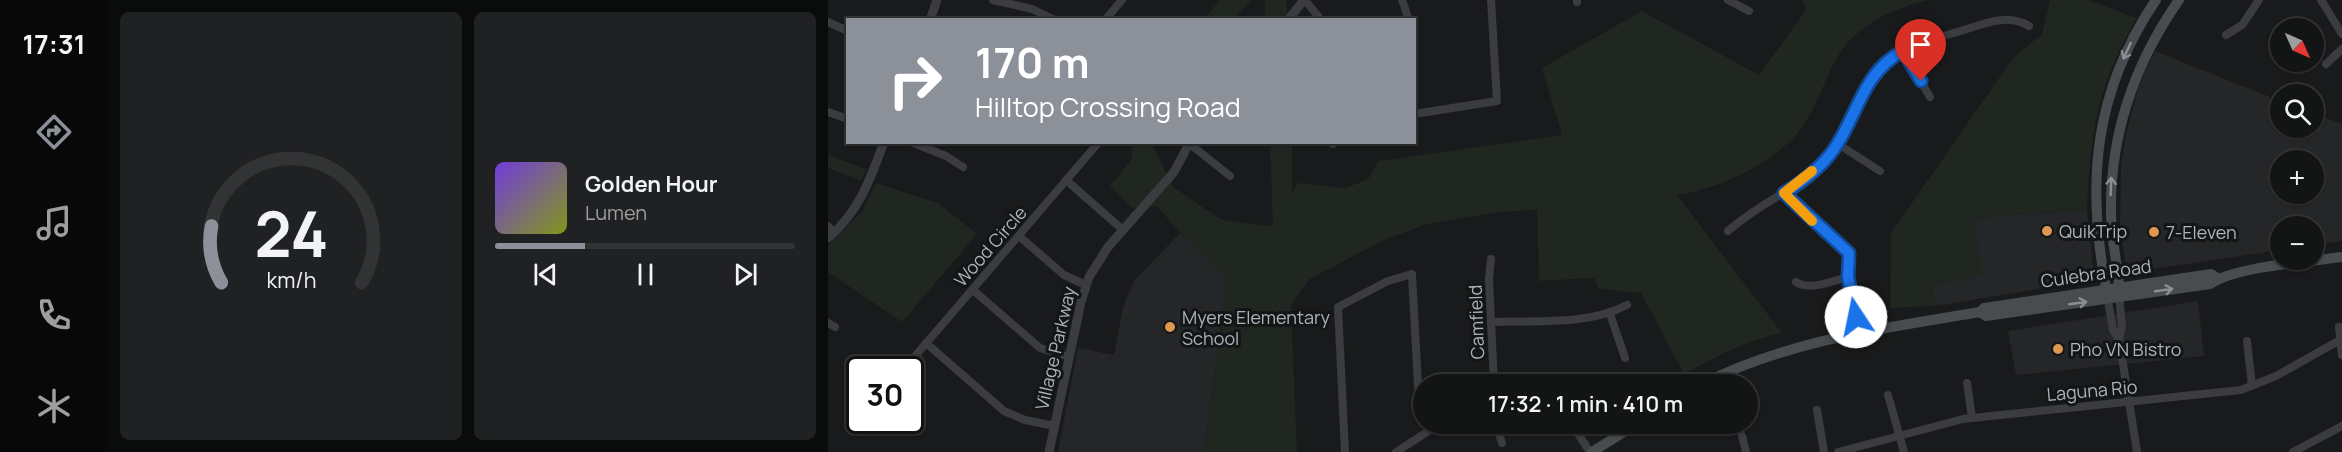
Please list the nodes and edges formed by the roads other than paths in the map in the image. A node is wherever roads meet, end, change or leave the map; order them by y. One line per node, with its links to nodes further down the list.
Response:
1 (938, 0): 13 (street)
2 (993, 0): 14 (street)
3 (1122, 0): 15 (street)
4 (1304, 0): 16 (street); 17 (street)
5 (1402, 0): 18 (street)
6 (1491, 0): 29 (street)
7 (1728, 0): 12 (street)
8 (2156, 0): 42 (main road, one-way to 42)
9 (2179, 0): 43 (main road, one-way to 9)
10 (2259, 0): 23 (street)
11 (2321, 2): 22 (street)
12 (1749, 11)
13 (931, 18)
14 (1051, 18)
15 (1107, 18)
16 (1290, 18)
17 (1320, 18)
18 (1408, 18)
19 (828, 22): 21 (street)
20 (2029, 26): 25 (street)
21 (846, 30)
22 (2342, 34)
23 (2226, 35)
24 (2342, 49): 26 (street)
25 (1903, 51): 27 (street); 36 (street)
26 (2326, 64)
27 (1930, 97)
28 (828, 112): 30 (street)
29 (1416, 114)
30 (846, 118)
31 (883, 144): 46 (street)
32 (915, 144): 37 (street)
33 (1097, 144): 40 (street, Wood Circle)
34 (1189, 144): 44 (street, Village Parkway)
35 (1191, 144): 39 (street)
36 (1838, 144): 38 (street); 41 (street)
37 (963, 167)
38 (1880, 171)
39 (1230, 176)
40 (1066, 180): 44 (street); 47 (street, Wood Circle)
41 (1784, 193): 45 (street); 50 (street)
42 (2096, 214): 43 (main road); 54 (main road)
43 (2110, 214): 54 (main road)
44 (1123, 230): 52 (street, Village Parkway)
45 (1728, 231)
46 (830, 232)
47 (1019, 236): 52 (street); 53 (street, Wood Circle)
48 (2342, 257): 54 (main road, Culebra Road)
49 (1491, 259): 57 (street, Camfield)
50 (1848, 277): 51 (street); 59 (street)
51 (1796, 282)
52 (1086, 285): 65 (street, Village Parkway)
53 (972, 290): 62 (street, Wood Circle); 65 (street)
54 (2113, 292): 59 (main road, Culebra Road); 73 (street)
55 (1627, 305): 56 (street)
56 (1610, 314): 57 (street); 66 (street)
57 (1491, 322): 68 (street, Camfield)
58 (2339, 327): 60 (street)
59 (1858, 332): 69 (main road, Culebra Road)
60 (2340, 340): 63 (street); 71 (street, Laguna Rio)
61 (2247, 341): 71 (street)
62 (926, 343): 64 (street, Wood Circle); 76 (street)
63 (2342, 355)
64 (915, 356)
65 (1070, 357): 76 (street, Village Parkway)
66 (1625, 358)
67 (1418, 374): 87 (street)
68 (1494, 374)
69 (1726, 374)
70 (1967, 383): 75 (street)
71 (2252, 386): 73 (street, Laguna Rio)
72 (1888, 395): 82 (street)
73 (2129, 402): 75 (street, Laguna Rio); 94 (street)
74 (1817, 410): 91 (street)
75 (1972, 418): 82 (street, Laguna Rio)
76 (1055, 426): 86 (street, Village Parkway)
77 (2342, 426): 95 (street)
78 (1424, 434): 85 (street)
79 (1499, 434): 84 (street)
80 (1579, 434): 89 (street)
81 (1620, 434): 89 (main road)
82 (1899, 435): 92 (street, Laguna Rio); 93 (street)
83 (1742, 436): 90 (street)
84 (1502, 443)
85 (1406, 449): 88 (street)
86 (1049, 452)
87 (1345, 452)
88 (1396, 452)
89 (1591, 452)
90 (1746, 452)
91 (1824, 452)
92 (1839, 452)
93 (1904, 452)
94 (2137, 452)
95 (2292, 452)

